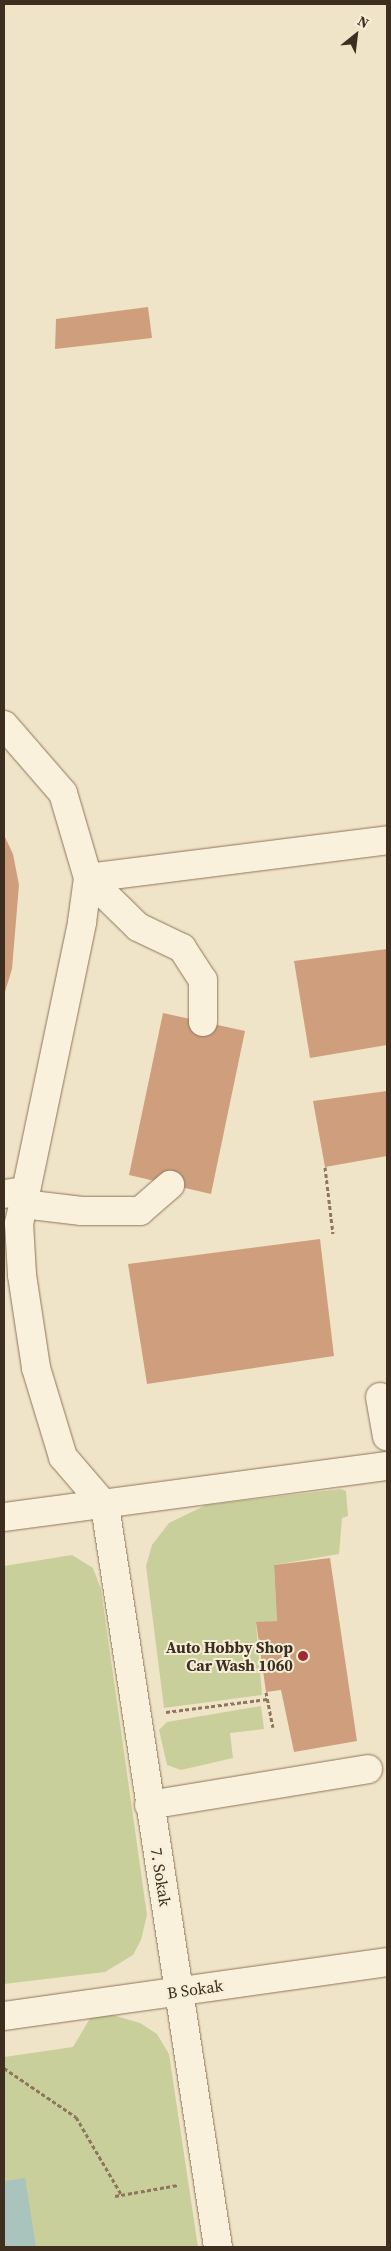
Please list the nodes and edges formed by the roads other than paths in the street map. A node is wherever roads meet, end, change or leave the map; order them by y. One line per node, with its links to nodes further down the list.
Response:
1 (4, 725): 3 (lane)
2 (387, 840): 3 (lane)
3 (88, 878): 4 (lane); 6 (lane)
4 (203, 1022)
5 (170, 1185): 6 (lane)
6 (18, 1196): 7 (lane)
7 (13, 1263): 11 (lane)
8 (380, 1397): 9 (lane)
9 (387, 1436)
10 (387, 1466): 11 (lane)
11 (104, 1506): 12 (lane); 14 (lane, 7. Sokak)
12 (4, 1518)
13 (368, 1769): 14 (lane)
14 (149, 1805): 16 (lane, 7. Sokak)
15 (387, 1962): 16 (lane, B Sokak)
16 (179, 1991): 17 (lane, B Sokak); 18 (lane, 7. Sokak)
17 (4, 2016)
18 (218, 2247)

